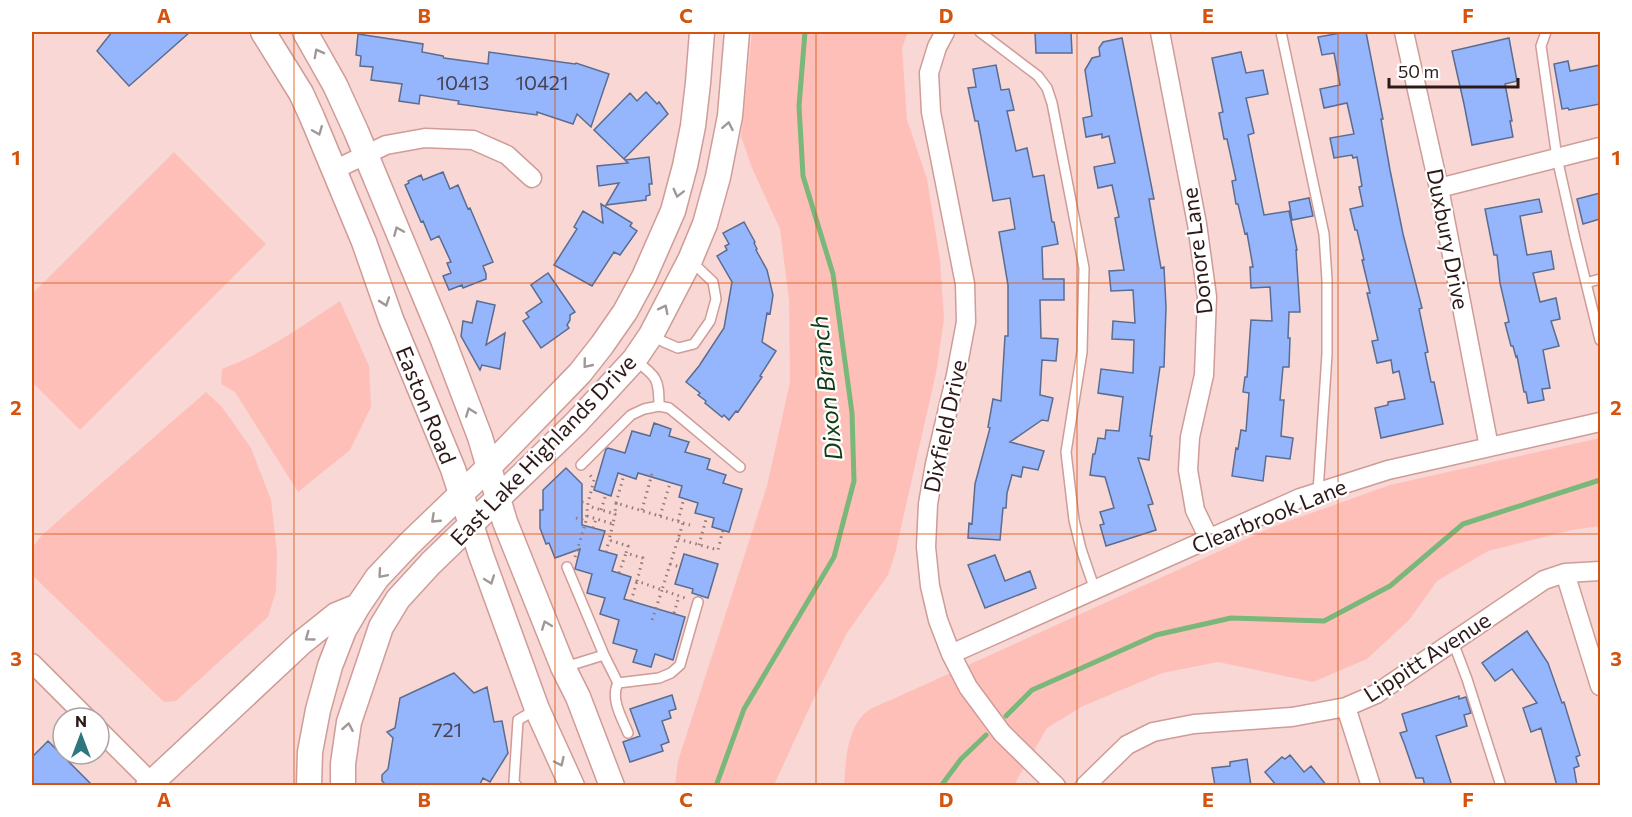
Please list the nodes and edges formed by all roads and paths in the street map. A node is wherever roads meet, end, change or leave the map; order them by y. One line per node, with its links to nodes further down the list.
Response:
1 (263, 32): 14 (main road, Easton Road, one-way to 14)
2 (306, 32): 12 (main road, Easton Road, one-way to 2)
3 (702, 32): 27 (main road, East Lake Highlands Drive, one-way to 27)
4 (737, 32): 17 (main road, East Lake Highlands Drive, one-way to 4)
5 (945, 32): 77 (street, Dixfield Drive)
6 (980, 32): 69 (lane)
7 (1160, 32): 56 (street, Donore Lane)
8 (1281, 32): 32 (lane)
9 (1404, 32): 16 (street, Duxbury Drive)
10 (1546, 32): 13 (lane)
11 (1600, 147): 13 (street)
12 (366, 154): 14 (street); 15 (street); 27 (main road, Easton Road, one-way to 12)
13 (1557, 158): 16 (street); 19 (lane)
14 (334, 170): 33 (main road, Easton Road, one-way to 33)
15 (532, 178)
16 (1439, 188): 25 (street, Duxbury Drive)
17 (690, 260): 20 (main road, East Lake Highlands Drive, one-way to 17); 20 (lane)
18 (1600, 279): 19 (lane)
19 (1586, 283): 21 (lane)
20 (651, 335): 22 (main road, East Lake Highlands Drive)
21 (1600, 340)
22 (634, 360): 23 (lane); 35 (main road, East Lake Highlands Drive)
23 (659, 406): 26 (lane); 28 (lane)
24 (1600, 422): 25 (street, Clearbrook Lane)
25 (1489, 447): 32 (street, Clearbrook Lane)
26 (580, 465): 39 (path)
27 (489, 467): 33 (main road, East Lake Highlands Drive); 35 (main road, Easton Road)
28 (740, 467)
29 (653, 470): 41 (path)
30 (624, 475): 38 (path)
31 (670, 483): 43 (path)
32 (1318, 492): 56 (street, Clearbrook Lane)
33 (462, 494): 51 (main road, Easton Road); 73 (main road, East Lake Highlands Drive, one-way to 73)
34 (606, 494): 40 (path)
35 (499, 498): 51 (main road, East Lake Highlands Drive); 80 (main road, Easton Road, one-way to 35)
36 (684, 498): 48 (path)
37 (582, 502): 39 (path)
38 (616, 503): 41 (path); 42 (path)
39 (588, 504): 40 (path); 46 (path)
40 (601, 510): 42 (path)
41 (642, 510): 43 (path)
42 (615, 514): 50 (path)
43 (660, 516): 48 (path)
44 (707, 516): 58 (path)
45 (576, 518): 46 (path)
46 (586, 518): 47 (path); 62 (path)
47 (596, 519): 50 (path); 53 (path)
48 (678, 521): 49 (path)
49 (683, 523): 52 (path); 55 (path)
50 (613, 524): 57 (path)
51 (471, 525): 85 (main road, Easton Road, one-way to 85); 90 (main road, East Lake Highlands Drive, one-way to 51)
52 (690, 525)
53 (593, 528)
54 (723, 530): 58 (path)
55 (678, 539): 58 (path); 61 (path)
56 (1209, 539): 69 (street, Clearbrook Lane)
57 (609, 540): 59 (path); 60 (path)
58 (699, 545)
59 (606, 552)
60 (626, 553): 65 (path); 67 (path)
61 (670, 564): 63 (path); 68 (path)
62 (567, 567): 78 (lane)
63 (680, 567)
64 (1600, 571): 66 (street, Lippitt Avenue)
65 (619, 573)
66 (1565, 573): 76 (street, Lippitt Avenue); 82 (street)
67 (637, 581): 68 (path); 71 (path)
68 (662, 590): 70 (path); 75 (path)
69 (1095, 590): 77 (street, Clearbrook Lane)
70 (680, 596): 72 (path); 74 (path)
71 (631, 601)
72 (698, 602): 81 (lane)
73 (358, 606): 88 (main road, one-way to 88); 89 (main road, East Lake Highlands Drive)
74 (674, 613)
75 (652, 621)
76 (1453, 642): 84 (street, Lippitt Avenue); 97 (lane)
77 (951, 654): 94 (street, Dixfield Drive)
78 (604, 655): 80 (lane); 81 (lane)
79 (32, 663): 83 (street)
80 (563, 667): 93 (main road, Easton Road)
81 (618, 683): 86 (lane)
82 (1600, 686)
83 (75, 706)
84 (1346, 707): 95 (street, Lippitt Avenue); 96 (street)
85 (537, 709): 91 (lane); 92 (main road, Easton Road, one-way to 92)
86 (628, 733)
87 (111, 742): 88 (street)
88 (152, 785)
89 (309, 786)
90 (343, 786)
91 (517, 786)
92 (572, 786)
93 (612, 786)
94 (1056, 786)
95 (1085, 786)
96 (1371, 786)
97 (1501, 786)

